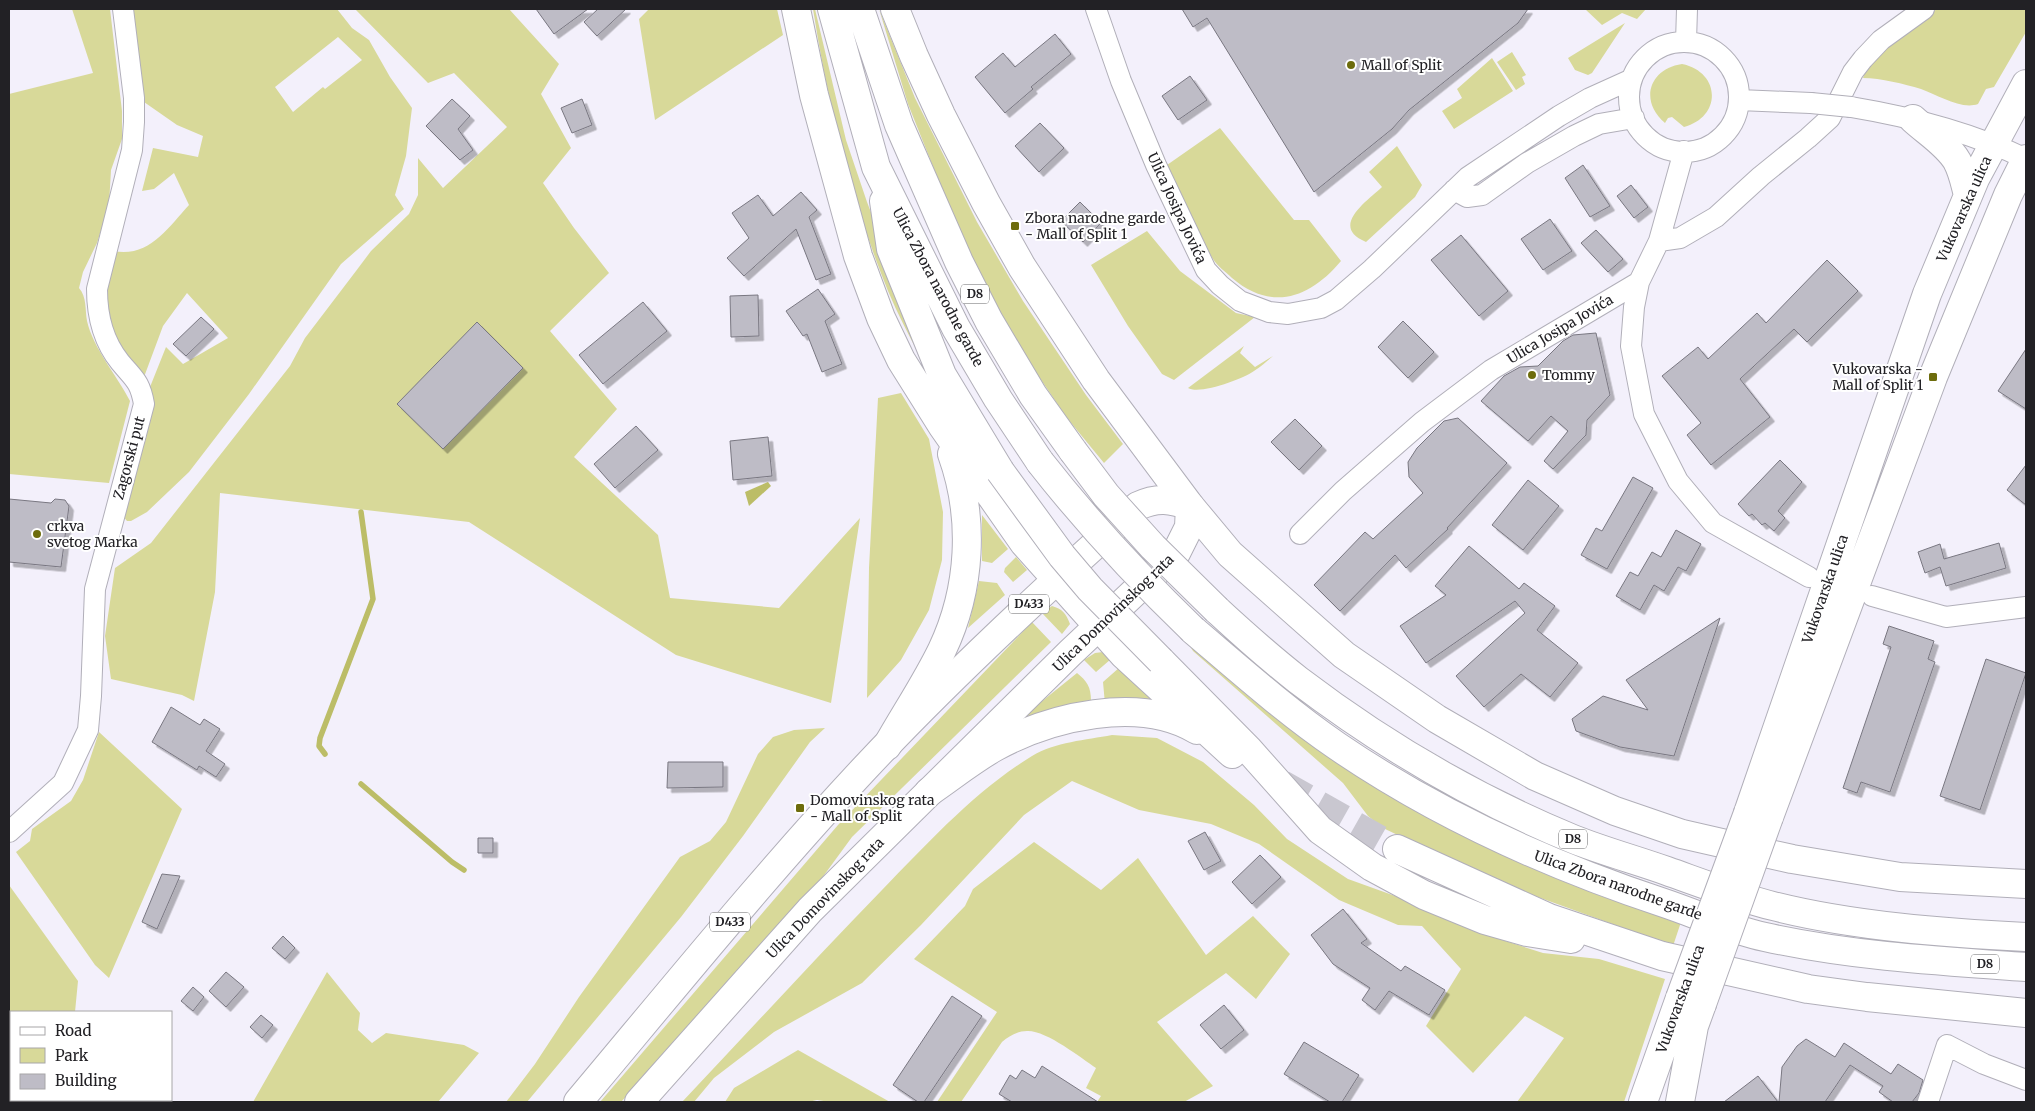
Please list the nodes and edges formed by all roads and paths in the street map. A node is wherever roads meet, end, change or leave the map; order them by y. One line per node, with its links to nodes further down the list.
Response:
1 (123, 9): 34 (street, Zagorski put)
2 (796, 9): 23 (main road)
3 (832, 9): 18 (main road, Ulica Zbora narodne garde / D8)
4 (860, 9): 38 (main road, Ulica Zbora narodne garde / D8, bridge)
5 (896, 9): 24 (main road)
6 (1096, 9): 19 (street, Ulica Josipa Jovića)
7 (1687, 9): 9 (street)
8 (1924, 9): 21 (street)
9 (1686, 42): 10 (street); 12 (street)
10 (1632, 79): 13 (street); 19 (street, Ulica Josipa Jovića)
11 (2026, 84): 15 (main road, Vukovarska ulica)
12 (1739, 100): 14 (street, bridge); 16 (street)
13 (1634, 118): 16 (street); 19 (street)
14 (1913, 119): 15 (street); 20 (main road)
15 (1994, 144): 17 (street); 20 (main road, Vukovarska ulica)
16 (1684, 152): 21 (street, Ulica Josipa Jovića)
17 (2026, 159): 33 (main road, Vukovarska ulica)
18 (876, 168): 40 (main road, bridge); 41 (main road, Ulica Zbora narodne garde / D8, bridge)
19 (1454, 190)
20 (1968, 195): 33 (main road, Vukovarska ulica)
21 (1659, 241): 22 (street, Ulica Josipa Jovića)
22 (1640, 282): 25 (street, Ulica Josipa Jovića); 26 (street, Ulica Josipa Jovića)
23 (943, 427): 27 (main road); 31 (main road)
24 (1190, 506): 27 (main road, D433); 30 (main road, Ulica Domovinskog rata); 36 (main road)
25 (1300, 534)
26 (1809, 577)
27 (1056, 580): 30 (main road); 31 (main road, D433)
28 (1872, 596): 29 (street)
29 (2026, 607)
30 (1098, 626): 32 (main road, Ulica Domovinskog rata); 32 (main road)
31 (886, 746): 45 (main road, D433)
32 (929, 792): 46 (main road, Ulica Domovinskog rata)
33 (1758, 815): 42 (main road, Vukovarska ulica, bridge)
34 (9, 832)
35 (1397, 849): 40 (main road)
36 (2026, 884)
37 (2026, 930): 38 (main road)
38 (1986, 935): 39 (main road, Ulica Zbora narodne garde / D8)
39 (2026, 937)
40 (1618, 941): 43 (main road)
41 (2026, 967)
42 (1691, 1001): 47 (main road, Vukovarska ulica); 48 (main road, Vukovarska ulica)
43 (2026, 1013)
44 (2026, 1080): 49 (street)
45 (578, 1102)
46 (639, 1102)
47 (1643, 1102)
48 (1680, 1102)
49 (1928, 1102)

